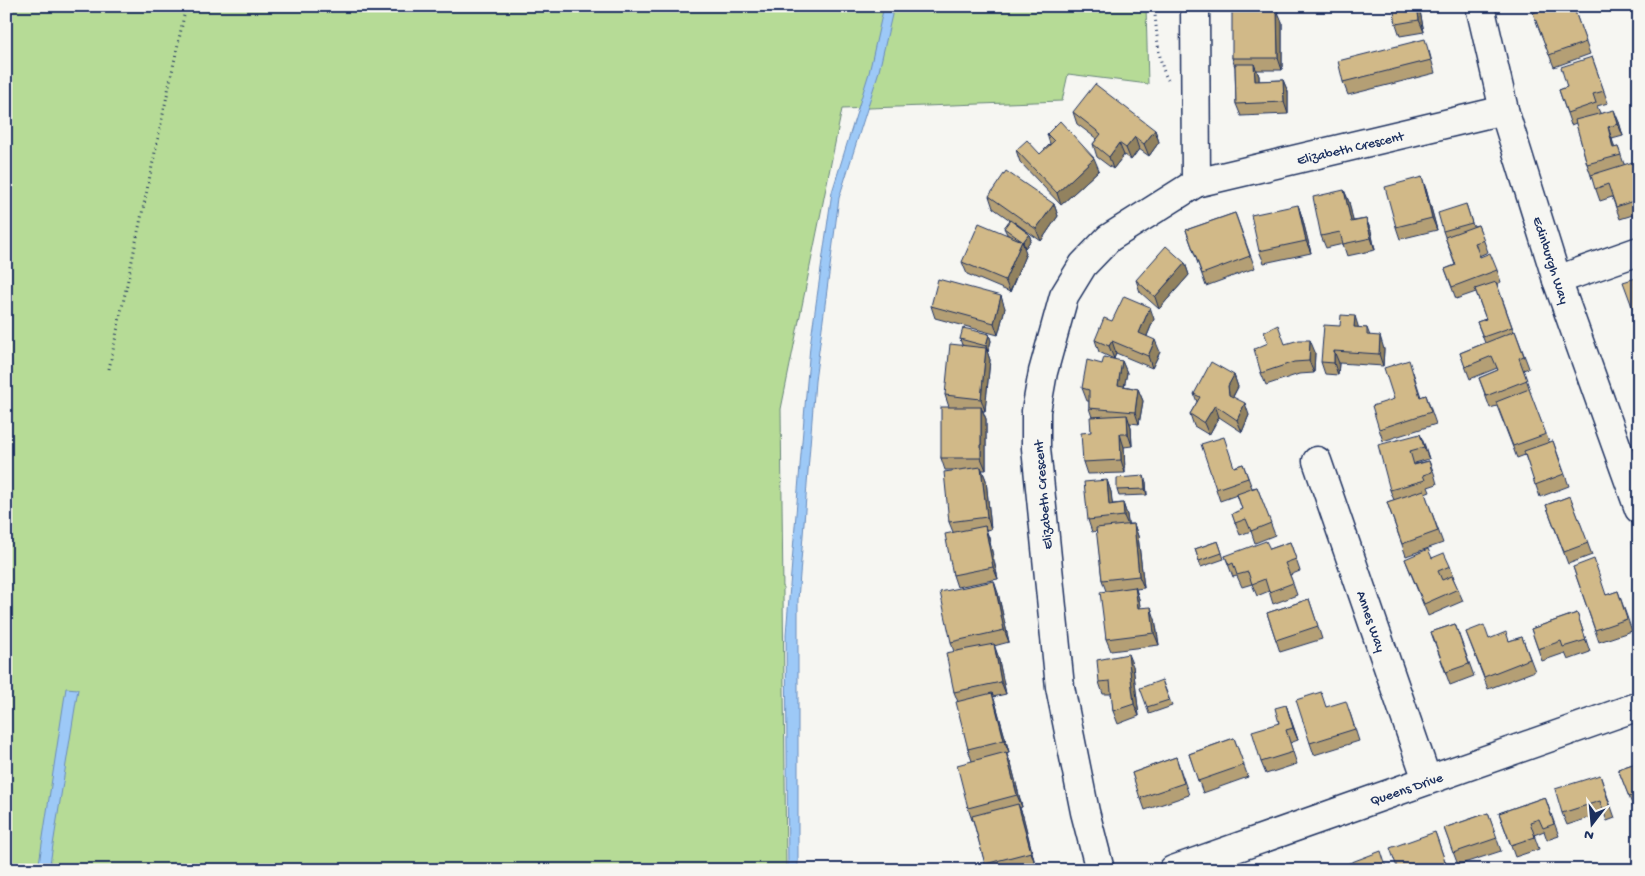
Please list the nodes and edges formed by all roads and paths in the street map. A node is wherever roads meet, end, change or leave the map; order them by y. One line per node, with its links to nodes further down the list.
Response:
1 (186, 6): 10 (path)
2 (1154, 6): 5 (path)
3 (1195, 6): 5 (street)
4 (1480, 6): 6 (street, Edinburgh Way)
5 (1195, 96): 7 (street)
6 (1504, 110): 7 (street, Elizabeth Crescent); 9 (street, Edinburgh Way)
7 (1196, 183): 15 (street, Elizabeth Crescent)
8 (1639, 251): 9 (street)
9 (1557, 280): 12 (street, Edinburgh Way)
10 (109, 369)
11 (1316, 461): 14 (street, Annes Way)
12 (1639, 509)
13 (1639, 706): 14 (street, Queens Drive)
14 (1427, 780): 16 (street, Queens Drive)
15 (1100, 870)
16 (1173, 870)

